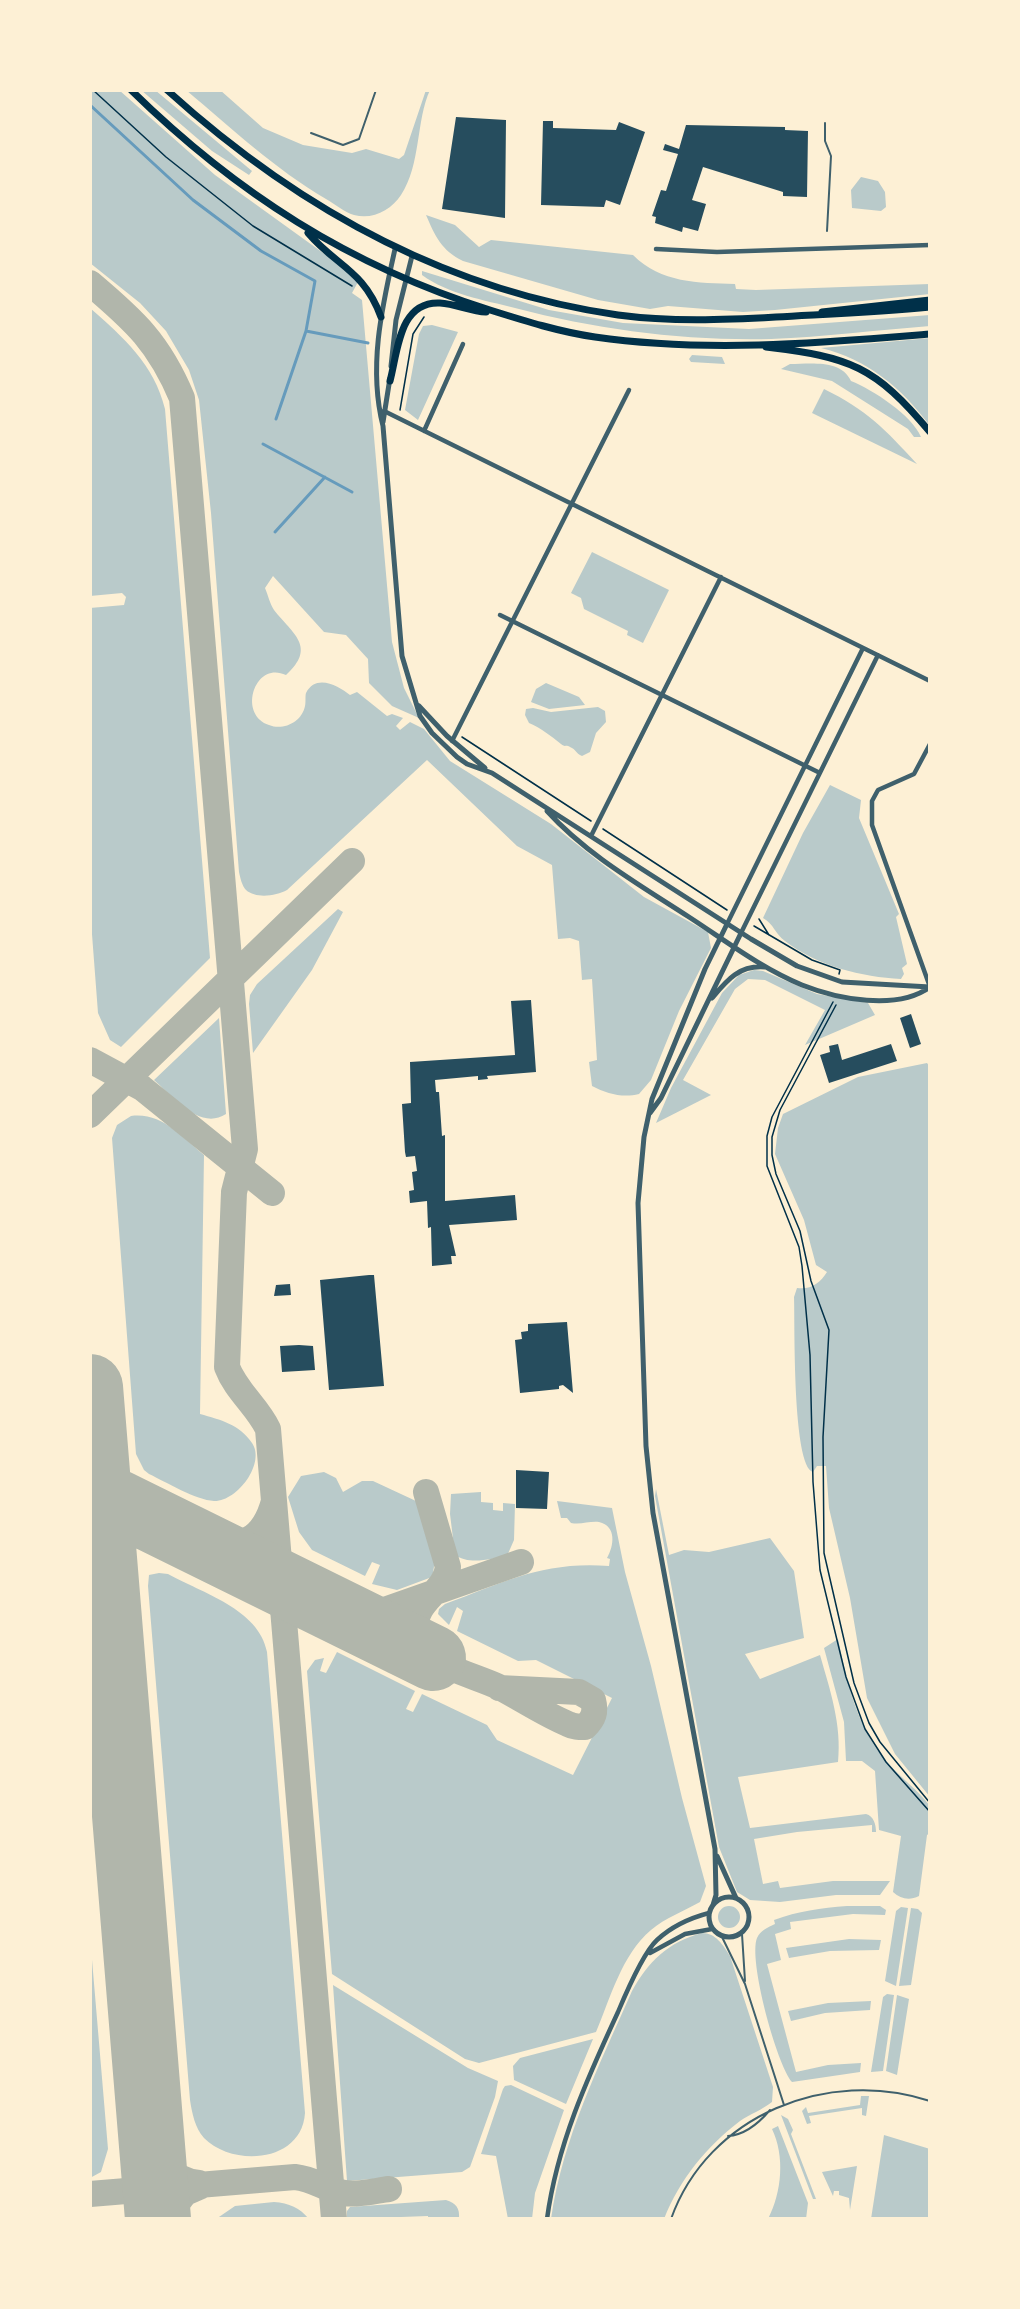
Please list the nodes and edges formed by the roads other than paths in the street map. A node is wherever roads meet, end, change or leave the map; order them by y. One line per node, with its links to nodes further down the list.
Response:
1 (131, 90): 6 (main road)
2 (167, 90): 9 (main road)
3 (376, 90): 5 (lane)
4 (825, 123): 7 (lane)
5 (311, 133)
6 (304, 229): 12 (main road); 17 (main road)
7 (827, 231)
8 (930, 245): 10 (street)
9 (395, 249): 11 (main road); 12 (street)
10 (656, 249)
11 (412, 256): 13 (street); 18 (main road)
12 (389, 274): 13 (main road); 17 (street)
13 (406, 281): 16 (main road); 22 (street)
14 (930, 300): 18 (main road)
15 (930, 307): 18 (main road)
16 (502, 314): 21 (main road); 22 (main road)
17 (381, 316): 24 (street)
18 (778, 317)
19 (930, 334): 21 (main road)
20 (463, 344): 27 (street)
21 (746, 345): 28 (main road)
22 (390, 381): 25 (street)
23 (629, 390): 29 (street)
24 (378, 409): 25 (street); 26 (street)
25 (385, 412): 26 (street); 27 (street)
26 (383, 426): 37 (street)
27 (424, 431): 29 (street)
28 (930, 432)
29 (572, 503): 30 (street); 32 (street)
30 (720, 577): 33 (street); 36 (street)
31 (500, 615): 32 (street)
32 (513, 621): 36 (street); 38 (street)
33 (863, 648): 34 (street); 40 (street)
34 (878, 655): 35 (street); 42 (street)
35 (930, 681)
36 (663, 696): 40 (street); 44 (street)
37 (419, 706): 38 (street); 41 (street)
38 (452, 741): 41 (street)
39 (930, 744): 50 (street)
40 (806, 766): 42 (street); 45 (street)
41 (486, 770): 43 (street)
42 (818, 772): 46 (street)
43 (542, 806): 44 (street); 47 (street)
44 (592, 834): 45 (street)
45 (727, 924): 46 (street); 47 (street)
46 (741, 933): 48 (street); 50 (street)
47 (720, 938): 48 (street); 52 (street)
48 (734, 947): 49 (street); 51 (street)
49 (766, 968): 50 (street); 51 (street)
50 (930, 987)
51 (706, 1005): 52 (street)
52 (650, 1113): 53 (street)
53 (715, 1849): 54 (street); 55 (street)
54 (736, 1898): 55 (street); 58 (street)
55 (713, 1905): 56 (street)
56 (710, 1913): 57 (street); 60 (street)
57 (712, 1929): 59 (street); 60 (street)
58 (742, 1934): 59 (street); 61 (lane)
59 (722, 1936): 61 (lane)
60 (648, 1954): 66 (street)
61 (745, 1984): 63 (lane)
62 (930, 2101): 63 (lane)
63 (784, 2105): 64 (lane)
64 (771, 2109): 65 (lane); 65 (lane)
65 (728, 2136): 67 (lane)
66 (547, 2219)
67 (671, 2219)

